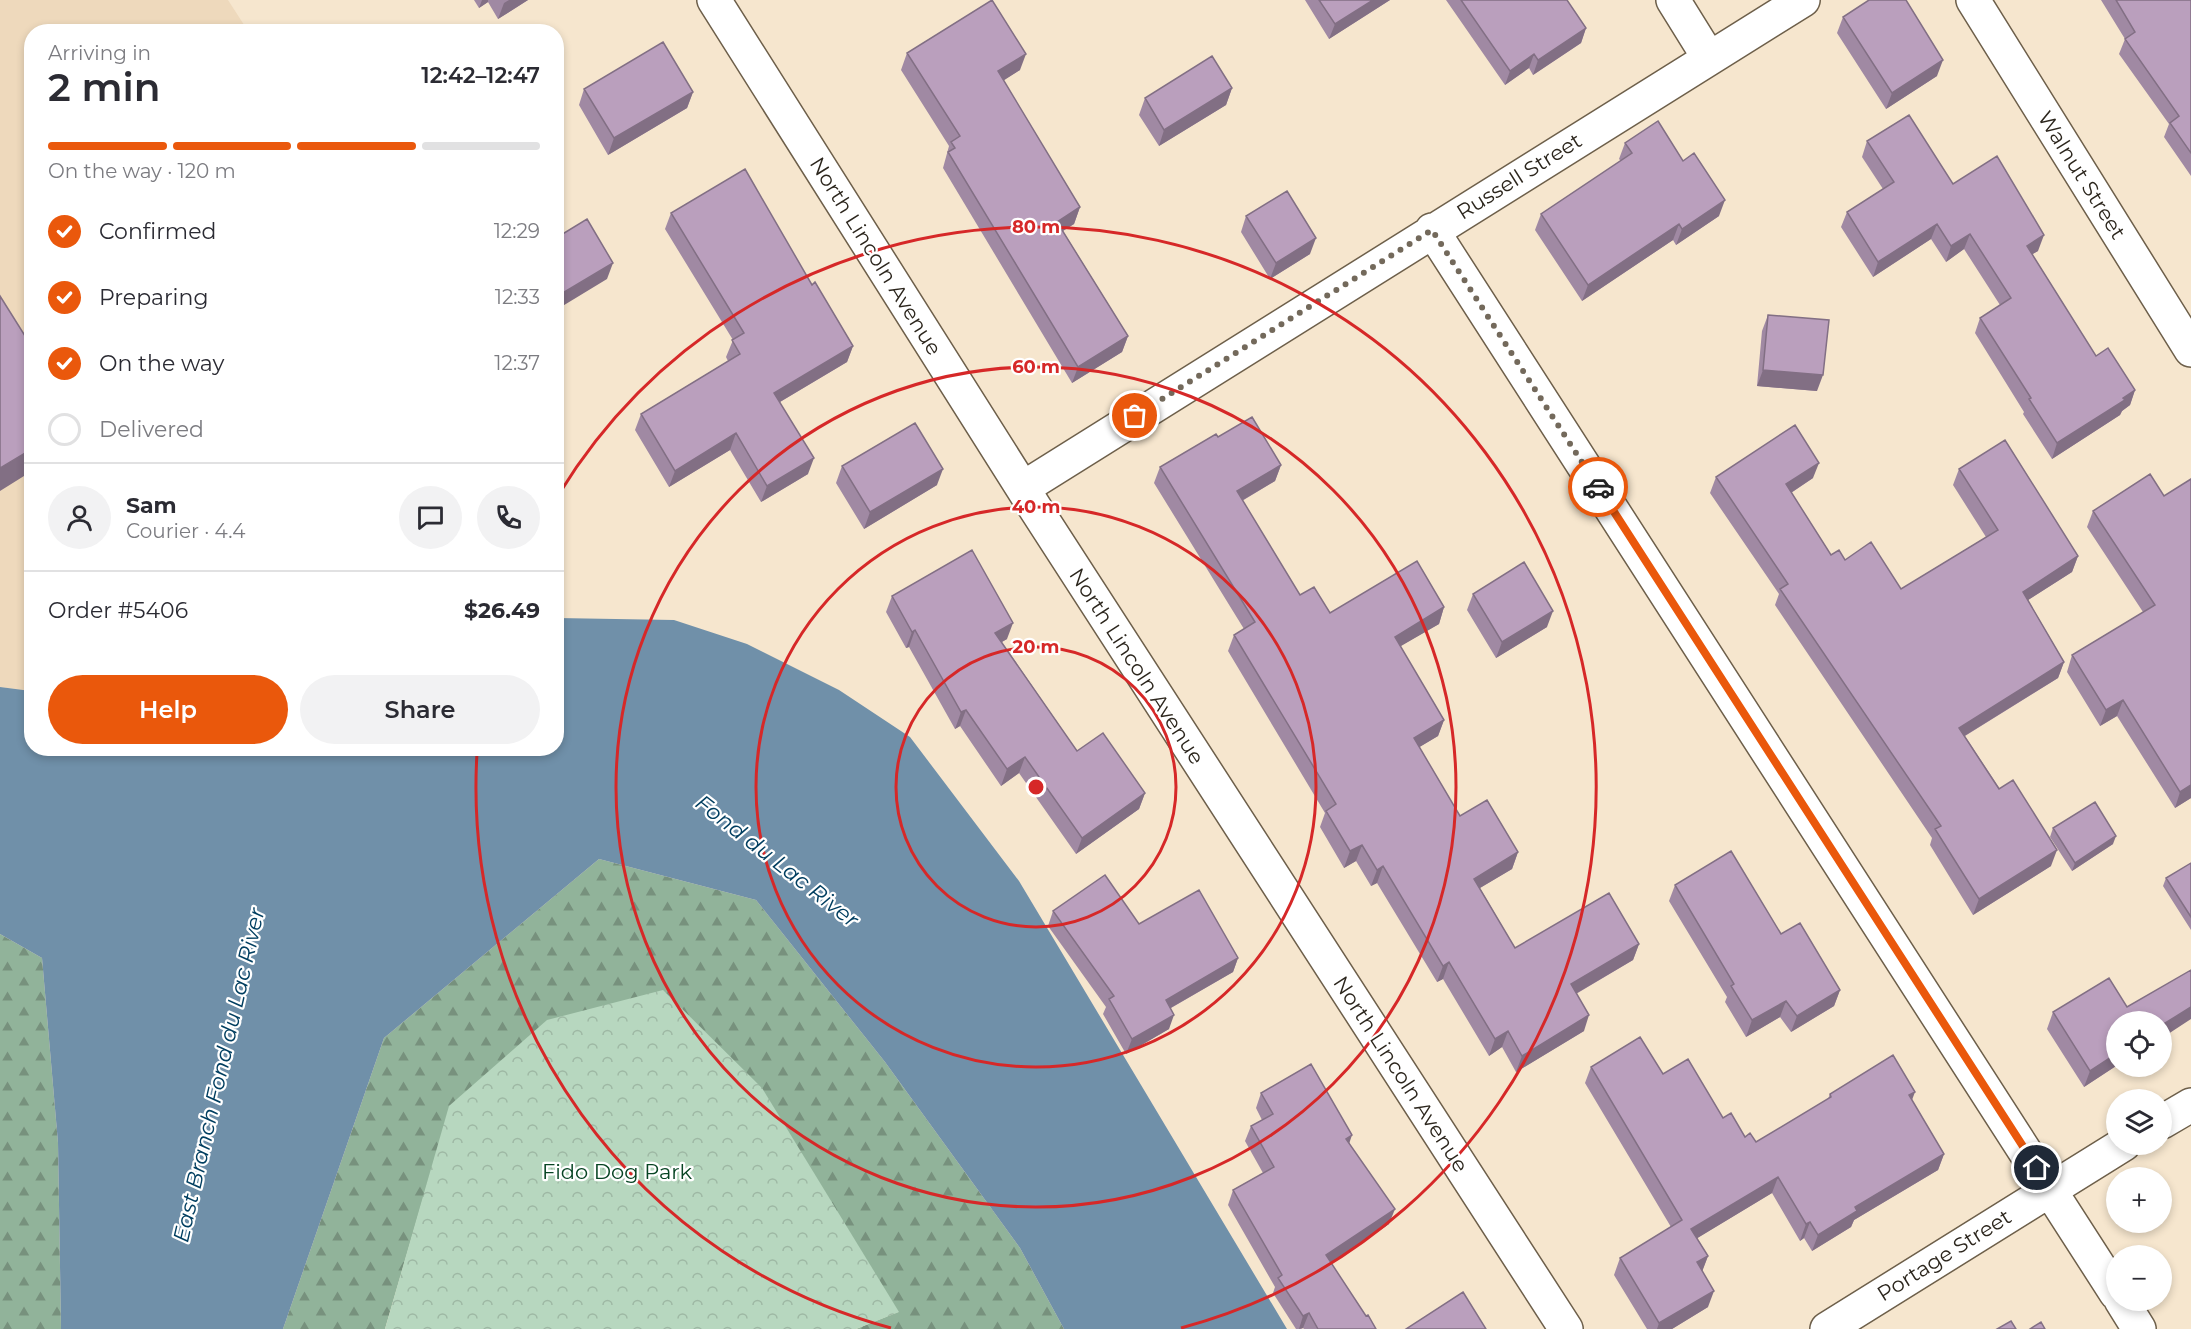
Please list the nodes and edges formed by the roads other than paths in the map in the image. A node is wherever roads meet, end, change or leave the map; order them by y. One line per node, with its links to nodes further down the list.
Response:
1 (714, 0): 8 (street, North Lincoln Avenue)
2 (1673, 0): 5 (street)
3 (1803, 0): 5 (street, Russell Street)
4 (1973, 0): 7 (street, Walnut Street)
5 (1709, 58): 6 (street, Russell Street)
6 (1432, 230): 8 (street, Russell Street); 12 (street)
7 (2191, 350)
8 (1023, 488): 15 (street, North Lincoln Avenue)
9 (2191, 1105): 10 (street)
10 (2172, 1116)
11 (2106, 1155): 12 (street, Portage Street)
12 (2050, 1188): 13 (street); 16 (street, Portage Street)
13 (2106, 1277)
14 (2128, 1311): 17 (street)
15 (1566, 1329)
16 (1827, 1329)
17 (2139, 1329)

